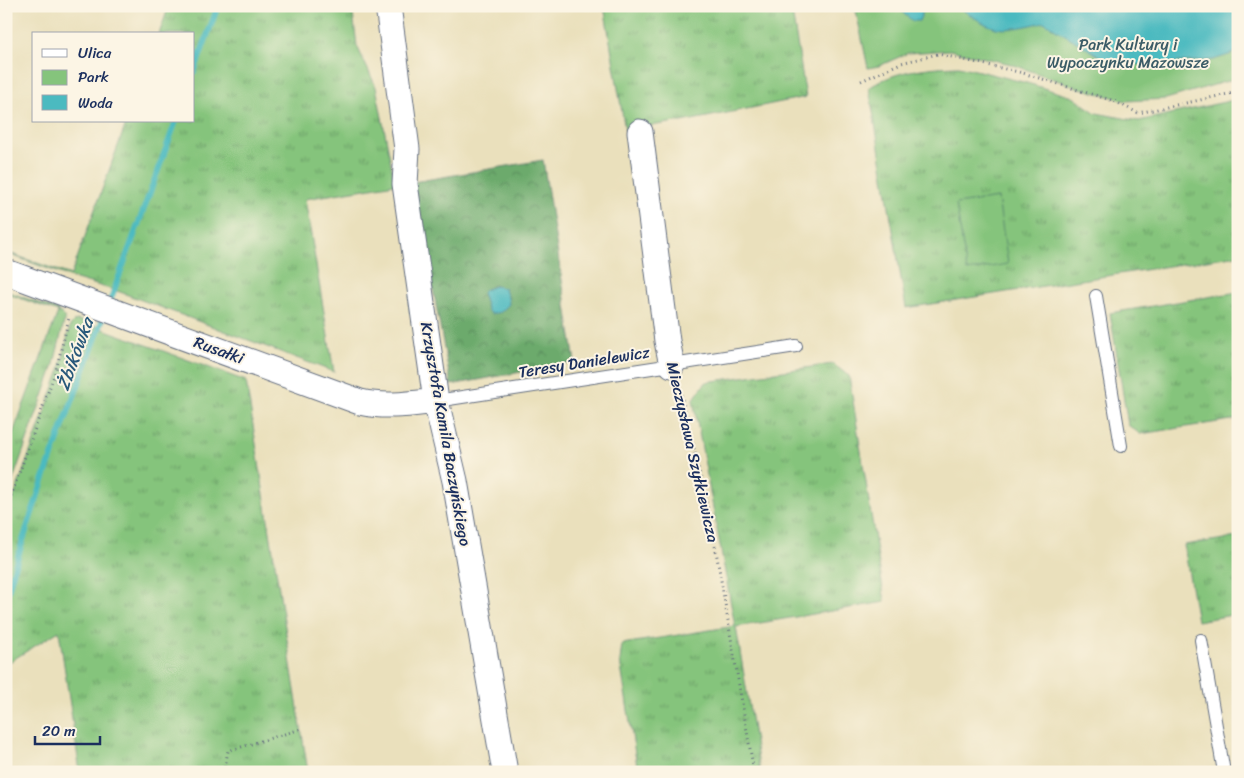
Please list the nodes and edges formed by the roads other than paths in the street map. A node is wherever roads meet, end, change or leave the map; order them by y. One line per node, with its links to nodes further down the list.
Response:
1 (388, 6): 7 (street, Krzysztofa Kamila Baczyńskiego)
2 (640, 132): 6 (street, Mieczysława Szyłkiewicza)
3 (6, 272): 7 (street, Rusałki)
4 (1096, 296): 8 (lane)
5 (796, 346): 6 (lane, Teresy Danielewicz)
6 (672, 365): 7 (lane, Teresy Danielewicz)
7 (436, 401): 10 (street, Krzysztofa Kamila Baczyńskiego)
8 (1121, 446)
9 (1201, 640): 11 (lane)
10 (505, 772)
11 (1224, 772)

